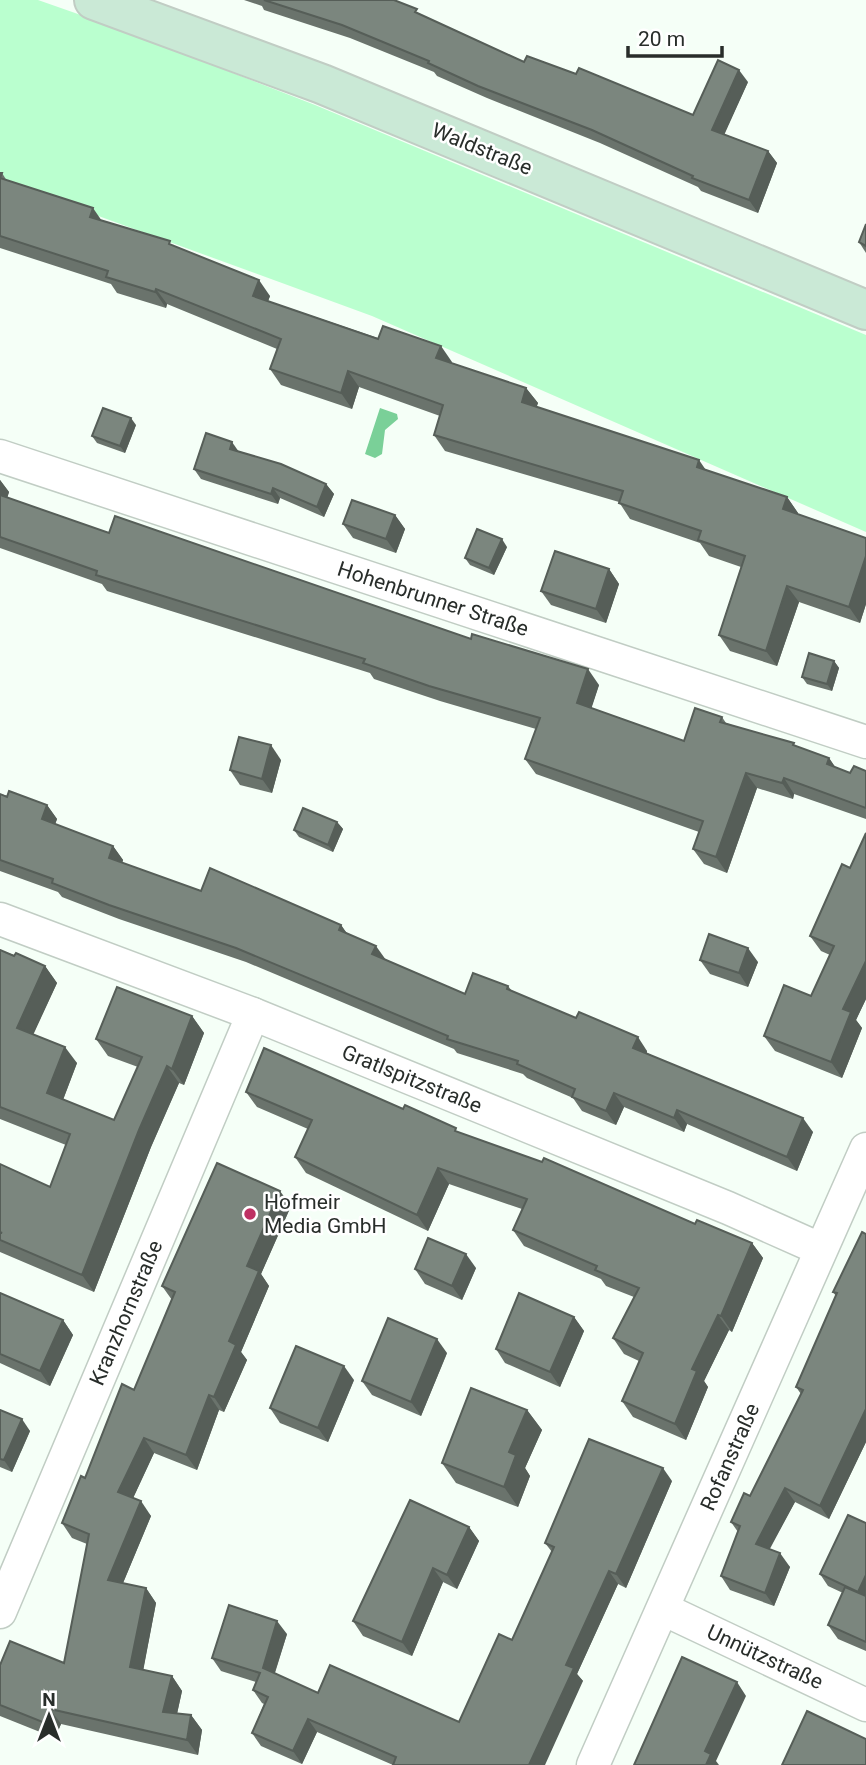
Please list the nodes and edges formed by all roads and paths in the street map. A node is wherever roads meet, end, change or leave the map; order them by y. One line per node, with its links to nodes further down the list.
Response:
1 (93, 0): 2 (street, Waldstraße)
2 (866, 310)
3 (0, 456): 4 (street, Hohenbrunner Straße)
4 (866, 742)
5 (0, 919): 6 (street, Gratlspitzstraße)
6 (253, 1014): 8 (street, Gratlspitzstraße); 10 (street, Kranzhornstraße)
7 (866, 1149): 8 (street, Rofanstraße)
8 (820, 1249): 9 (street, Rofanstraße)
9 (663, 1609): 11 (street, Unnützstraße); 12 (street, Rofanstraße)
10 (0, 1612)
11 (866, 1704)
12 (593, 1765)

